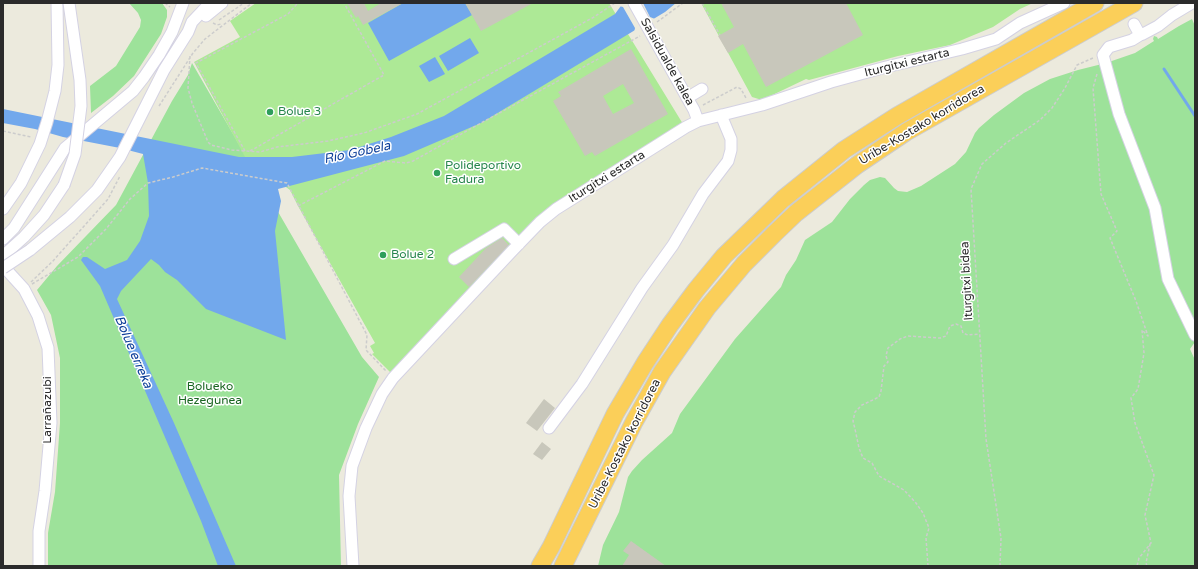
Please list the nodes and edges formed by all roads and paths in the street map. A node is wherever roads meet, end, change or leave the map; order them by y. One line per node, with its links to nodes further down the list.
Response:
1 (57, 3): 41 (street)
2 (69, 3): 44 (street, bridge)
3 (165, 3): 19 (path)
4 (183, 3): 42 (street)
5 (210, 3): 25 (street)
6 (222, 3): 25 (street)
7 (244, 3): 20 (path)
8 (252, 3): 22 (path)
9 (298, 3): 37 (path)
10 (344, 3): 38 (path)
11 (616, 3): 38 (path)
12 (634, 3): 24 (street, Salsidualde kalea)
13 (683, 3): 24 (path)
14 (702, 3): 26 (path)
15 (1064, 3): 33 (street, Iturgitxi estarta)
16 (1095, 3): 55 (highway, Uribe-Kostako korridorea)
17 (1134, 3): 56 (highway, Uribe-Kostako korridorea)
18 (1192, 3): 27 (street)
19 (172, 8)
20 (213, 20)
21 (212, 23): 22 (path)
22 (222, 24): 29 (path)
23 (1134, 24): 27 (street)
24 (648, 30): 31 (street, Salsidualde kalea); 40 (path)
25 (188, 32): 46 (street, bridge)
26 (720, 35)
27 (1140, 35): 28 (street)
28 (1103, 55): 48 (path, Iturgitxi bidea); 49 (street); 52 (path)
29 (190, 56): 32 (path); 37 (path)
30 (702, 89): 31 (street)
31 (687, 98): 34 (street, Salsidualde kalea)
32 (155, 111)
33 (721, 115): 34 (street, Iturgitxi estarta); 51 (street)
34 (698, 121): 43 (street, Iturgitxi estarta)
35 (3, 131): 36 (path)
36 (31, 137)
37 (245, 151): 38 (path)
38 (249, 151)
39 (122, 173): 47 (path)
40 (298, 206): 47 (path); 50 (path)
41 (3, 209)
42 (3, 239)
43 (519, 244): 45 (street); 50 (street, Iturgitxi estarta)
44 (3, 256)
45 (454, 259)
46 (3, 267): 47 (street, Larrañazubi)
47 (24, 289): 53 (street, Larrañazubi)
48 (979, 334): 57 (path); 58 (path, Iturgitxi bidea)
49 (1195, 335)
50 (393, 378): 54 (street, Iturgitxi estarta)
51 (549, 428)
52 (1151, 543): 59 (path); 60 (path)
53 (39, 566)
54 (353, 566)
55 (540, 566)
56 (563, 566)
57 (928, 566)
58 (1000, 566)
59 (1137, 566)
60 (1147, 566)

